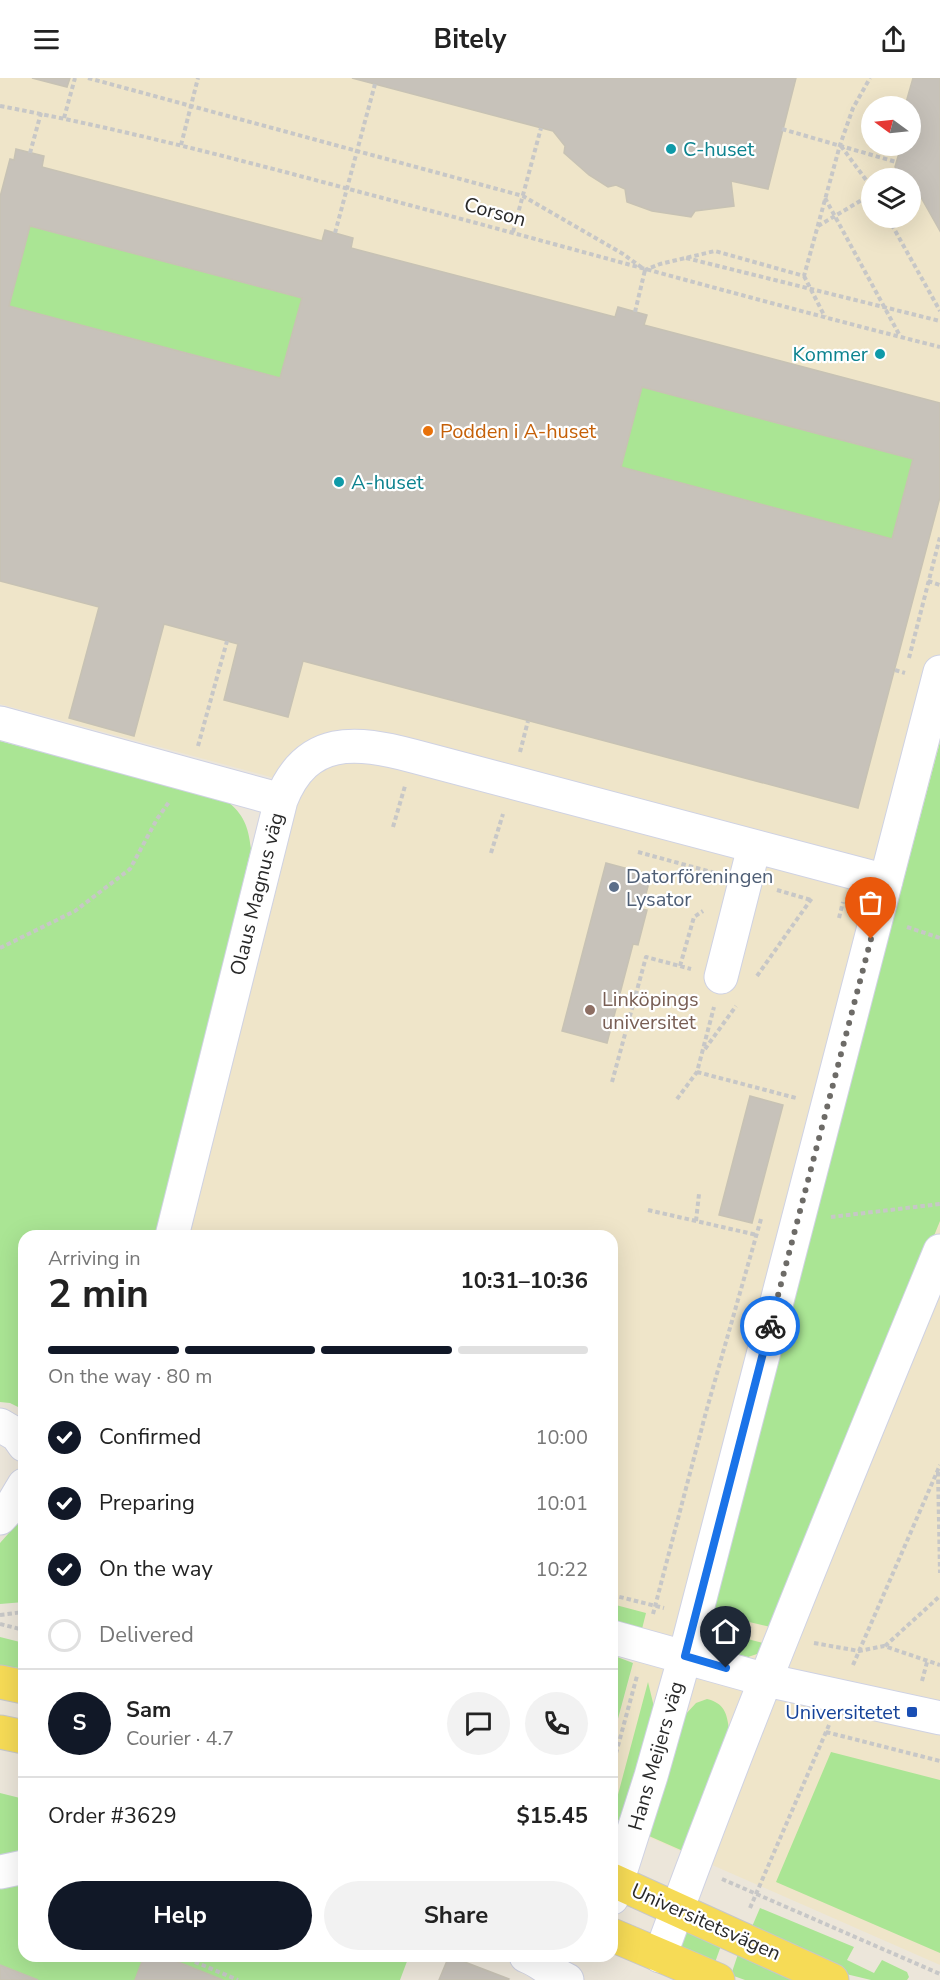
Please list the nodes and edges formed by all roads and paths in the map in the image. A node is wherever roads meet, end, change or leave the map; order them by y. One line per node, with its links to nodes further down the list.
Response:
1 (75, 78): 9 (path)
2 (88, 78): 6 (path)
3 (198, 78): 6 (path)
4 (870, 78): 13 (path)
5 (375, 84): 14 (path)
6 (191, 105): 12 (path); 14 (path)
7 (0, 106): 8 (path, Corson)
8 (41, 113): 9 (path, Corson); 15 (path)
9 (64, 118): 12 (path, Corson)
10 (541, 128): 19 (path)
11 (782, 129): 13 (path)
12 (181, 145): 18 (path, Corson)
13 (840, 145): 16 (path); 17 (path); 20 (path)
14 (357, 150): 18 (path); 19 (path)
15 (30, 153)
16 (896, 162)
17 (861, 173)
18 (347, 189): 25 (path, Corson); 26 (path)
19 (523, 196): 25 (path); 28 (path)
20 (825, 197): 22 (path); 23 (path)
21 (861, 201): 22 (path)
22 (835, 216): 23 (path); 31 (path)
23 (817, 227): 29 (path)
24 (894, 228): 32 (path)
25 (513, 232): 28 (path, Corson)
26 (335, 233)
27 (685, 258): 28 (path); 29 (path); 30 (path)
28 (645, 270): 33 (path); 34 (path, Corson)
29 (804, 276): 30 (path)
30 (811, 289): 31 (path); 34 (path)
31 (885, 308): 35 (path); 36 (path)
32 (940, 311)
33 (635, 312)
34 (825, 317): 36 (path, Corson)
35 (940, 321)
36 (901, 338): 37 (path, Corson)
37 (940, 347)
38 (940, 537): 39 (path)
39 (928, 581): 40 (path); 42 (path)
40 (940, 585)
41 (227, 641): 47 (path)
42 (908, 662)
43 (940, 672): 55 (street, Hans Meijers väg)
44 (905, 673): 45 (path)
45 (903, 683)
46 (0, 723): 47 (street, Olaus Magnus väg)
47 (190, 774): 49 (street, Olaus Magnus väg); 57 (path)
48 (402, 797): 51 (path)
49 (281, 800): 52 (street); 71 (street, Olaus Magnus väg)
50 (499, 825): 53 (path)
51 (393, 827)
52 (754, 847): 54 (street); 59 (street)
53 (491, 853)
54 (844, 871): 55 (street); 56 (path); 59 (path)
55 (886, 881): 70 (street, Hans Meijers väg)
56 (837, 927)
57 (0, 948)
58 (680, 966): 62 (path)
59 (736, 989): 60 (path); 60 (path)
60 (703, 1052): 61 (path)
61 (697, 1072): 63 (path); 64 (path)
62 (612, 1082)
63 (799, 1087)
64 (677, 1100)
65 (699, 1194): 69 (path)
66 (940, 1204): 70 (path)
67 (648, 1210): 69 (path)
68 (764, 1212): 72 (path)
69 (696, 1221): 72 (path)
70 (798, 1222): 88 (street, Hans Meijers väg)
71 (174, 1230)
72 (757, 1235): 86 (path)
73 (940, 1251): 90 (street)
74 (0, 1425): 75 (street)
75 (18, 1436)
76 (938, 1470): 79 (path)
77 (18, 1495): 78 (street)
78 (0, 1518)
79 (940, 1574)
80 (940, 1596): 87 (path)
81 (18, 1613): 82 (path)
82 (0, 1615)
83 (0, 1624): 84 (path)
84 (18, 1628)
85 (618, 1639): 86 (street)
86 (645, 1646): 88 (street); 98 (path)
87 (884, 1646)
88 (685, 1656): 90 (street); 103 (street, Hans Meijers väg)
89 (927, 1661): 92 (path)
90 (766, 1680): 94 (street); 100 (street)
91 (0, 1682): 93 (main road)
92 (922, 1684)
93 (18, 1686)
94 (940, 1718)
95 (0, 1732): 97 (main road)
96 (826, 1732): 99 (path)
97 (18, 1736)
98 (618, 1746)
99 (940, 1761)
100 (693, 1866): 105 (street); 110 (path)
101 (18, 1868): 102 (street)
102 (0, 1872)
103 (618, 1875)
104 (618, 1888): 105 (main road, Universitetsvägen)
105 (677, 1910): 107 (street); 114 (main road, Universitetsvägen)
106 (618, 1938): 107 (main road)
107 (660, 1956): 113 (main road)
108 (200, 1962): 111 (path)
109 (539, 1962): 112 (street)
110 (940, 1974)
111 (238, 1980)
112 (567, 1980)
113 (718, 1980)
114 (832, 1980)

